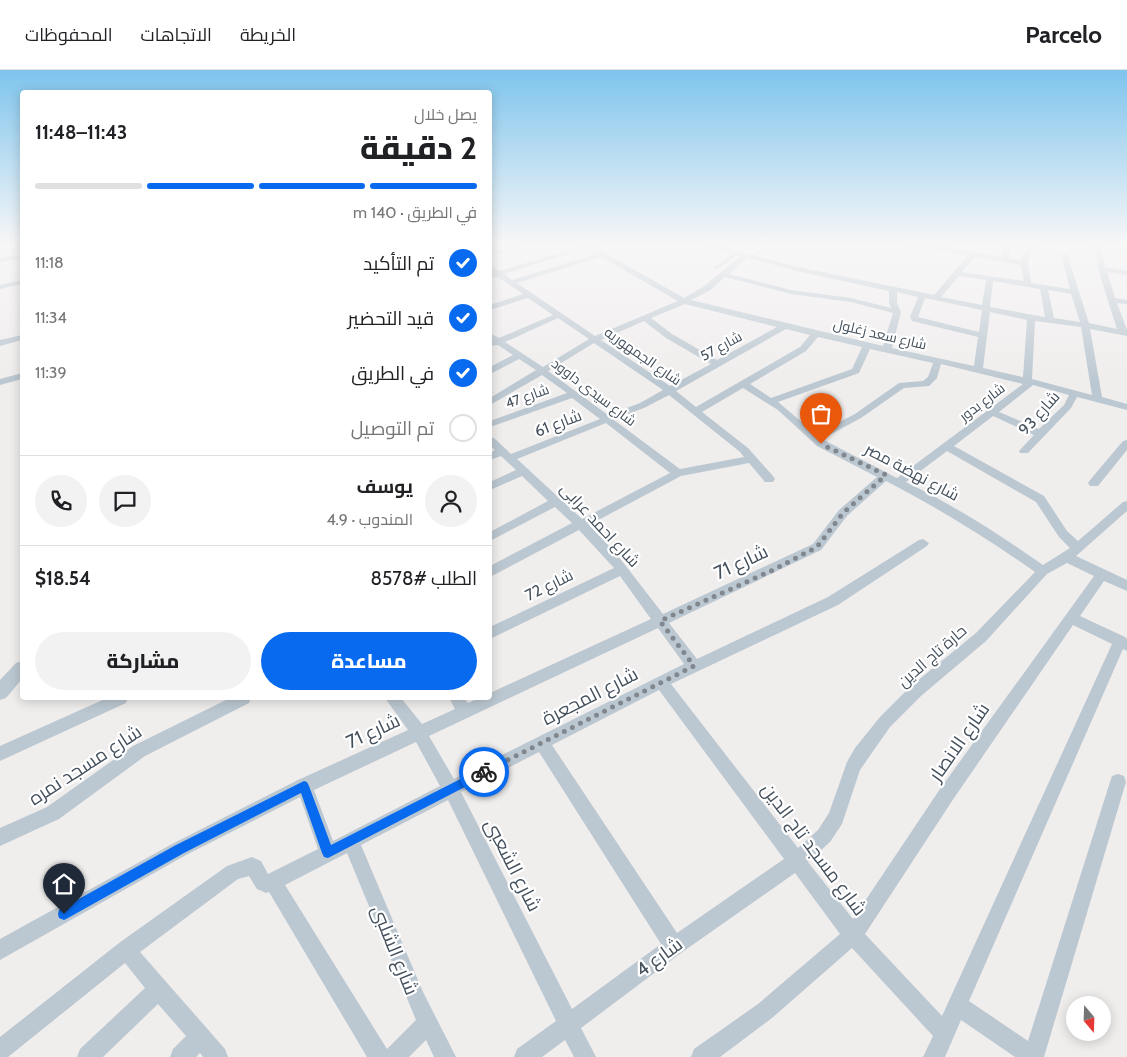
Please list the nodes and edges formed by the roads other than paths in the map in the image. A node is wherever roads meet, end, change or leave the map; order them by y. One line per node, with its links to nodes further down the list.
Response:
1 (519, 289): 13 (street, شارع الجمهوريه)
2 (663, 289): 17 (street, شارع سعد زغلول)
3 (706, 289): 17 (street)
4 (779, 289): 21 (street)
5 (893, 289): 14 (street); 21 (street)
6 (944, 289): 15 (street)
7 (989, 289): 20 (street)
8 (1044, 289): 25 (street)
9 (1057, 289): 12 (street)
10 (1074, 289): 12 (street)
11 (1108, 289): 16 (street)
12 (1075, 292): 26 (street)
13 (528, 295): 19 (street); 22 (street, شارع الجمهوريه)
14 (922, 295): 15 (street); 30 (street)
15 (936, 298): 20 (street)
16 (1111, 300): 18 (street); 28 (street)
17 (684, 301): 23 (street); 27 (street, شارع سعد زغلول)
18 (1127, 302)
19 (492, 307)
20 (986, 309): 24 (street); 30 (street)
21 (897, 312): 36 (street)
22 (559, 316): 32 (street, شارع الجمهوريه); 33 (street)
23 (645, 318): 32 (street); 39 (street)
24 (1031, 318): 25 (street); 44 (street, شارع بدور)
25 (1050, 320): 26 (street)
26 (1085, 325): 28 (street); 50 (street)
27 (785, 326): 29 (street, شارع سعد زغلول); 39 (street, شارع 57)
28 (1125, 333)
29 (816, 334): 35 (street, شارع سعد زغلول); 46 (street)
30 (982, 335): 41 (street)
31 (20, 338): 34 (street)
32 (595, 339): 42 (street); 47 (street, شارع الجمهوريه)
33 (493, 341): 37 (street, شارع سيدى داوود)
34 (0, 343)
35 (867, 345): 36 (street, شارع سعد زغلول); 52 (street)
36 (887, 349): 38 (street, شارع سعد زغلول)
37 (520, 355): 40 (street); 42 (street, شارع سيدى داوود)
38 (938, 361): 41 (street, شارع سعد زغلول); 59 (street)
39 (718, 364): 47 (street, شارع 57)
40 (492, 370)
41 (978, 370): 44 (street, شارع سعد زغلول)
42 (543, 371): 49 (street, شارع سيدى داوود); 51 (street)
43 (20, 377): 45 (street)
44 (1028, 381): 48 (street, شارع سعد زغلول); 55 (street, شارع بدور)
45 (0, 382)
46 (744, 384): 52 (street, شارع نهضة مصر); 54 (street)
47 (670, 391): 54 (street, شارع الجمهوريه); 56 (street, شارع 61)
48 (1074, 393): 50 (street, شارع سعد زغلول); 58 (street, شارع 93)
49 (574, 394): 56 (street, شارع سيدى داوود); 57 (street, شارع 47)
50 (1097, 399): 53 (street, شارع سعد زغلول)
51 (492, 401)
52 (771, 401): 59 (street, شارع نهضة مصر)
53 (1127, 406)
54 (697, 411): 66 (street, شارع الجمهوريه)
55 (992, 412): 58 (street); 62 (street, شارع بدور)
56 (608, 420): 64 (street, شارع 61); 68 (street, شارع سيدى داوود)
57 (492, 423)
58 (1041, 434): 63 (street, شارع 93)
59 (814, 439): 69 (street, شارع نهضة مصر)
60 (492, 442): 64 (street, شارع احمد عرابى)
61 (1127, 443): 71 (street)
62 (947, 446): 69 (street, شارع بدور); 78 (street)
63 (1024, 451)
64 (506, 454): 65 (street, شارع 61); 67 (street, شارع احمد عرابى)
65 (492, 457)
66 (753, 459): 68 (street); 70 (street, شارع الجمهوريه)
67 (524, 471): 72 (street); 73 (street, شارع احمد عرابى)
68 (678, 473): 75 (street)
69 (893, 478): 81 (street, شارع نهضة مصر); 85 (street, شارع 71)
70 (769, 479)
71 (1094, 483)
72 (492, 485)
73 (556, 501): 75 (street, شارع احمد عرابى); 76 (street)
74 (1127, 504): 78 (street, حارة تاج الدين)
75 (581, 524): 79 (street, شارع احمد عرابى); 80 (street)
76 (492, 536)
77 (924, 543): 88 (street, شارع المجعرة)
78 (1073, 553): 81 (street, حارة تاج الدين); 82 (street)
79 (622, 569): 85 (street, شارع احمد عرابى); 86 (street, شارع 72)
80 (492, 571)
81 (1043, 571): 108 (street, حارة تاج الدين)
82 (1102, 574): 83 (street); 84 (street, شارع الانصار)
83 (1126, 584)
84 (1071, 618): 87 (street); 110 (street, شارع الانصار)
85 (660, 621): 88 (street, شارع احمد عرابى); 92 (street, شارع 71)
86 (492, 632)
87 (1123, 643): 115 (street)
88 (694, 666): 90 (street, شارع المجعرة)
89 (20, 670): 91 (street)
90 (661, 682): 100 (street, شارع المجعرة); 108 (street, شارع مسجد تاج الدين)
91 (0, 692)
92 (492, 698)
93 (117, 700): 101 (street)
94 (240, 700): 105 (street, شارع مسجد نمره)
95 (394, 700): 99 (street, شارع الشعبى)
96 (458, 700): 98 (street)
97 (487, 700): 98 (street, شارع 71)
98 (465, 710): 99 (street, شارع 71)
99 (419, 732): 103 (street, شارع 71); 104 (street, شارع الشعبى)
100 (542, 743): 104 (street, شارع المجعرة); 111 (street)
101 (0, 754)
102 (1118, 782): 131 (street)
103 (304, 786): 107 (street); 112 (street, شارع 71)
104 (451, 789): 106 (street, شارع المجعرة); 117 (street, شارع الشعبى)
105 (0, 837)
106 (350, 841): 107 (street, شارع المجعرة); 116 (street, شارع الشلبى)
107 (328, 853): 109 (street, شارع المجعرة)
108 (796, 861): 110 (street, شارع مسجد تاج الدين); 111 (street, شارع 4)
109 (273, 882): 113 (street); 124 (street)
110 (854, 935): 118 (street, شارع مسجد تاج الدين); 129 (street, شارع الانصار)
111 (674, 946): 117 (street, شارع 4)
112 (0, 950)
113 (126, 950): 114 (street); 120 (street)
114 (159, 989): 119 (street); 121 (street)
115 (957, 1005): 118 (street); 131 (street)
116 (427, 1024): 125 (street); 126 (street, شارع الشلبى)
117 (569, 1024): 127 (street, شارع 4); 128 (street, شارع الشعبى)
118 (944, 1034): 130 (street)
119 (200, 1037): 122 (street); 123 (street)
120 (0, 1050)
121 (88, 1057)
122 (181, 1057)
123 (217, 1057)
124 (379, 1057)
125 (394, 1057)
126 (445, 1057)
127 (524, 1057)
128 (585, 1057)
129 (702, 1057)
130 (934, 1057)
131 (1033, 1057)

